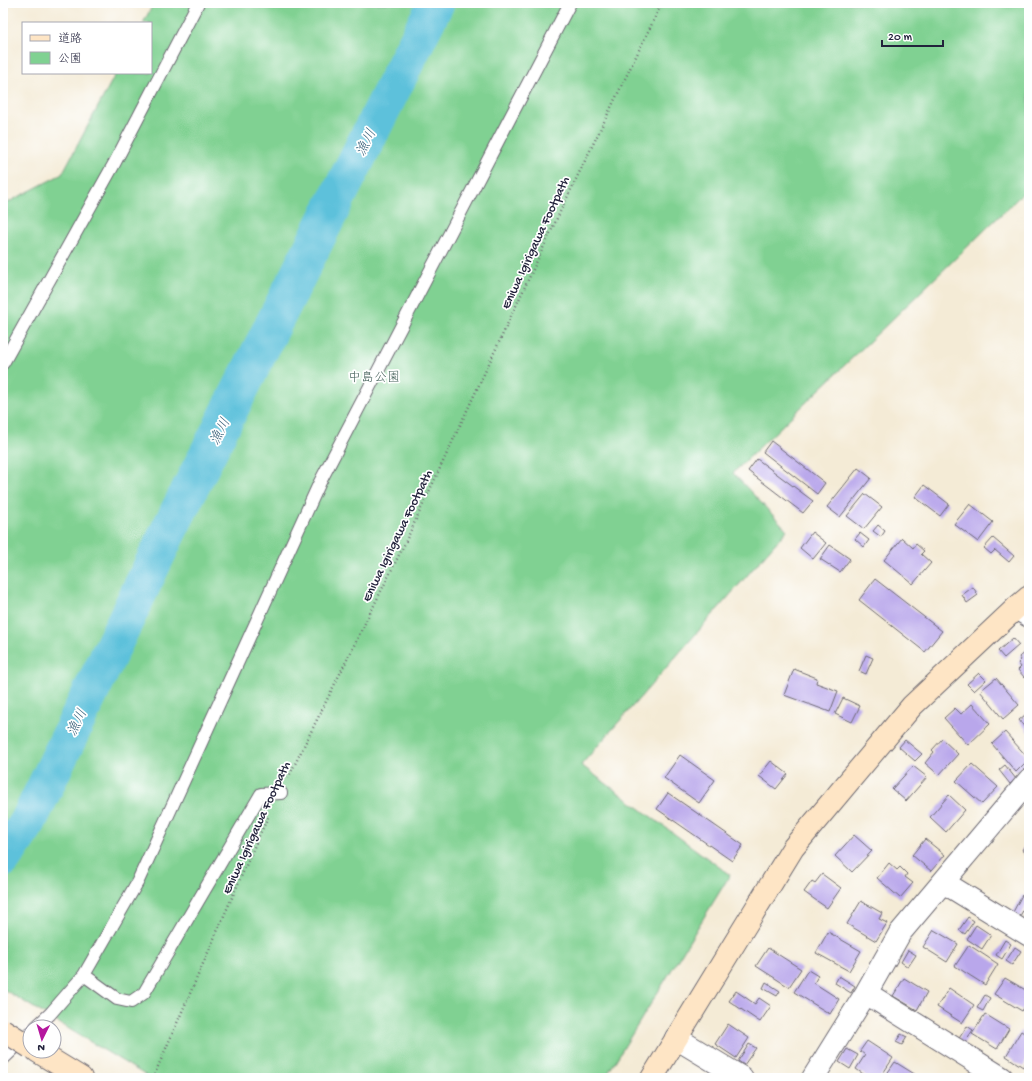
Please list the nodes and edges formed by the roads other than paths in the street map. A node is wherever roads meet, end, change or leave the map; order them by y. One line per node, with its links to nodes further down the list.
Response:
1 (198, 3): 3 (lane)
2 (570, 3): 9 (lane)
3 (3, 363)
4 (1025, 607): 13 (street)
5 (1029, 780): 7 (street)
6 (281, 792): 9 (lane)
7 (943, 882): 8 (street); 10 (street)
8 (1029, 935)
9 (84, 975): 11 (lane)
10 (866, 993): 21 (street); 22 (street)
11 (45, 1019)
12 (3, 1030): 15 (street, bridge)
13 (676, 1038): 19 (street); 20 (street)
14 (22, 1041): 16 (lane)
15 (22, 1042)
16 (3, 1059)
17 (50, 1059): 18 (street)
18 (81, 1078)
19 (652, 1078)
20 (742, 1078)
21 (813, 1078)
22 (1002, 1078)

